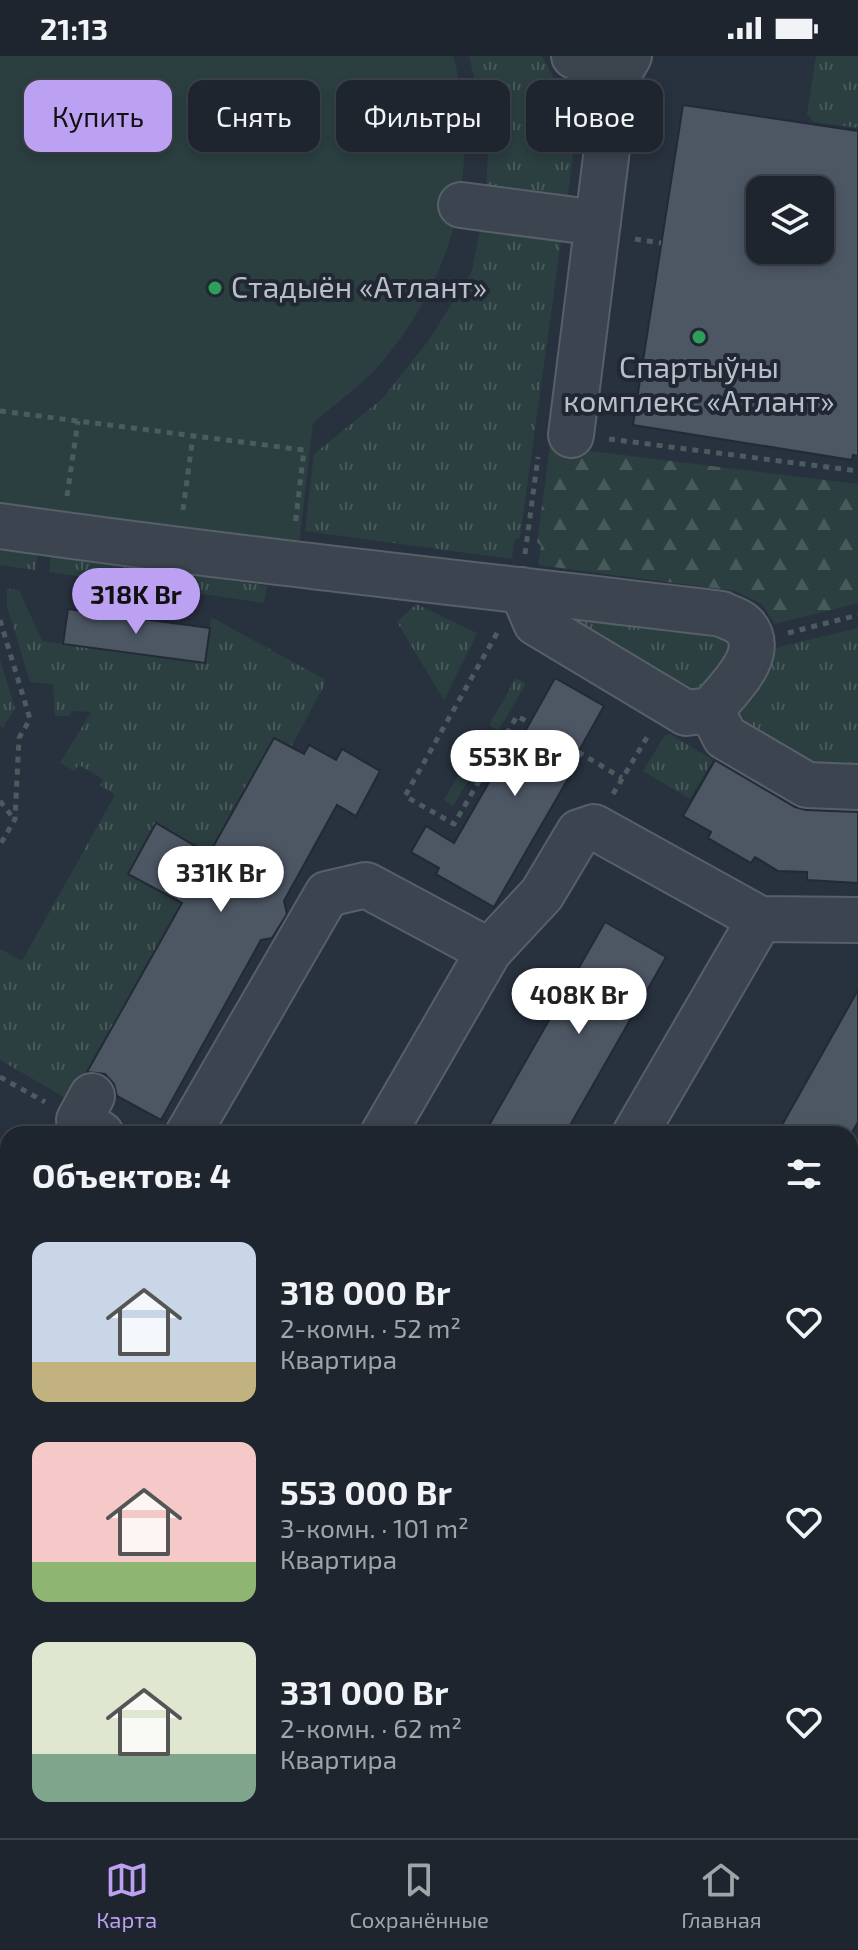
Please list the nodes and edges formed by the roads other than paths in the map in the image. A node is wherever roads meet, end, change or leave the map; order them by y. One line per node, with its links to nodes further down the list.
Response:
1 (574, 56): 2 (street)
2 (623, 67): 4 (street)
3 (461, 205): 4 (street)
4 (598, 223): 5 (street)
5 (555, 444)
6 (0, 526): 7 (street)
7 (523, 574): 8 (street); 8 (street)
8 (711, 710): 9 (street)
9 (858, 787)
10 (760, 919): 11 (street); 12 (street); 15 (street)
11 (858, 920)
12 (489, 951): 13 (street); 14 (street)
13 (193, 1126)
14 (388, 1126)
15 (640, 1126)

